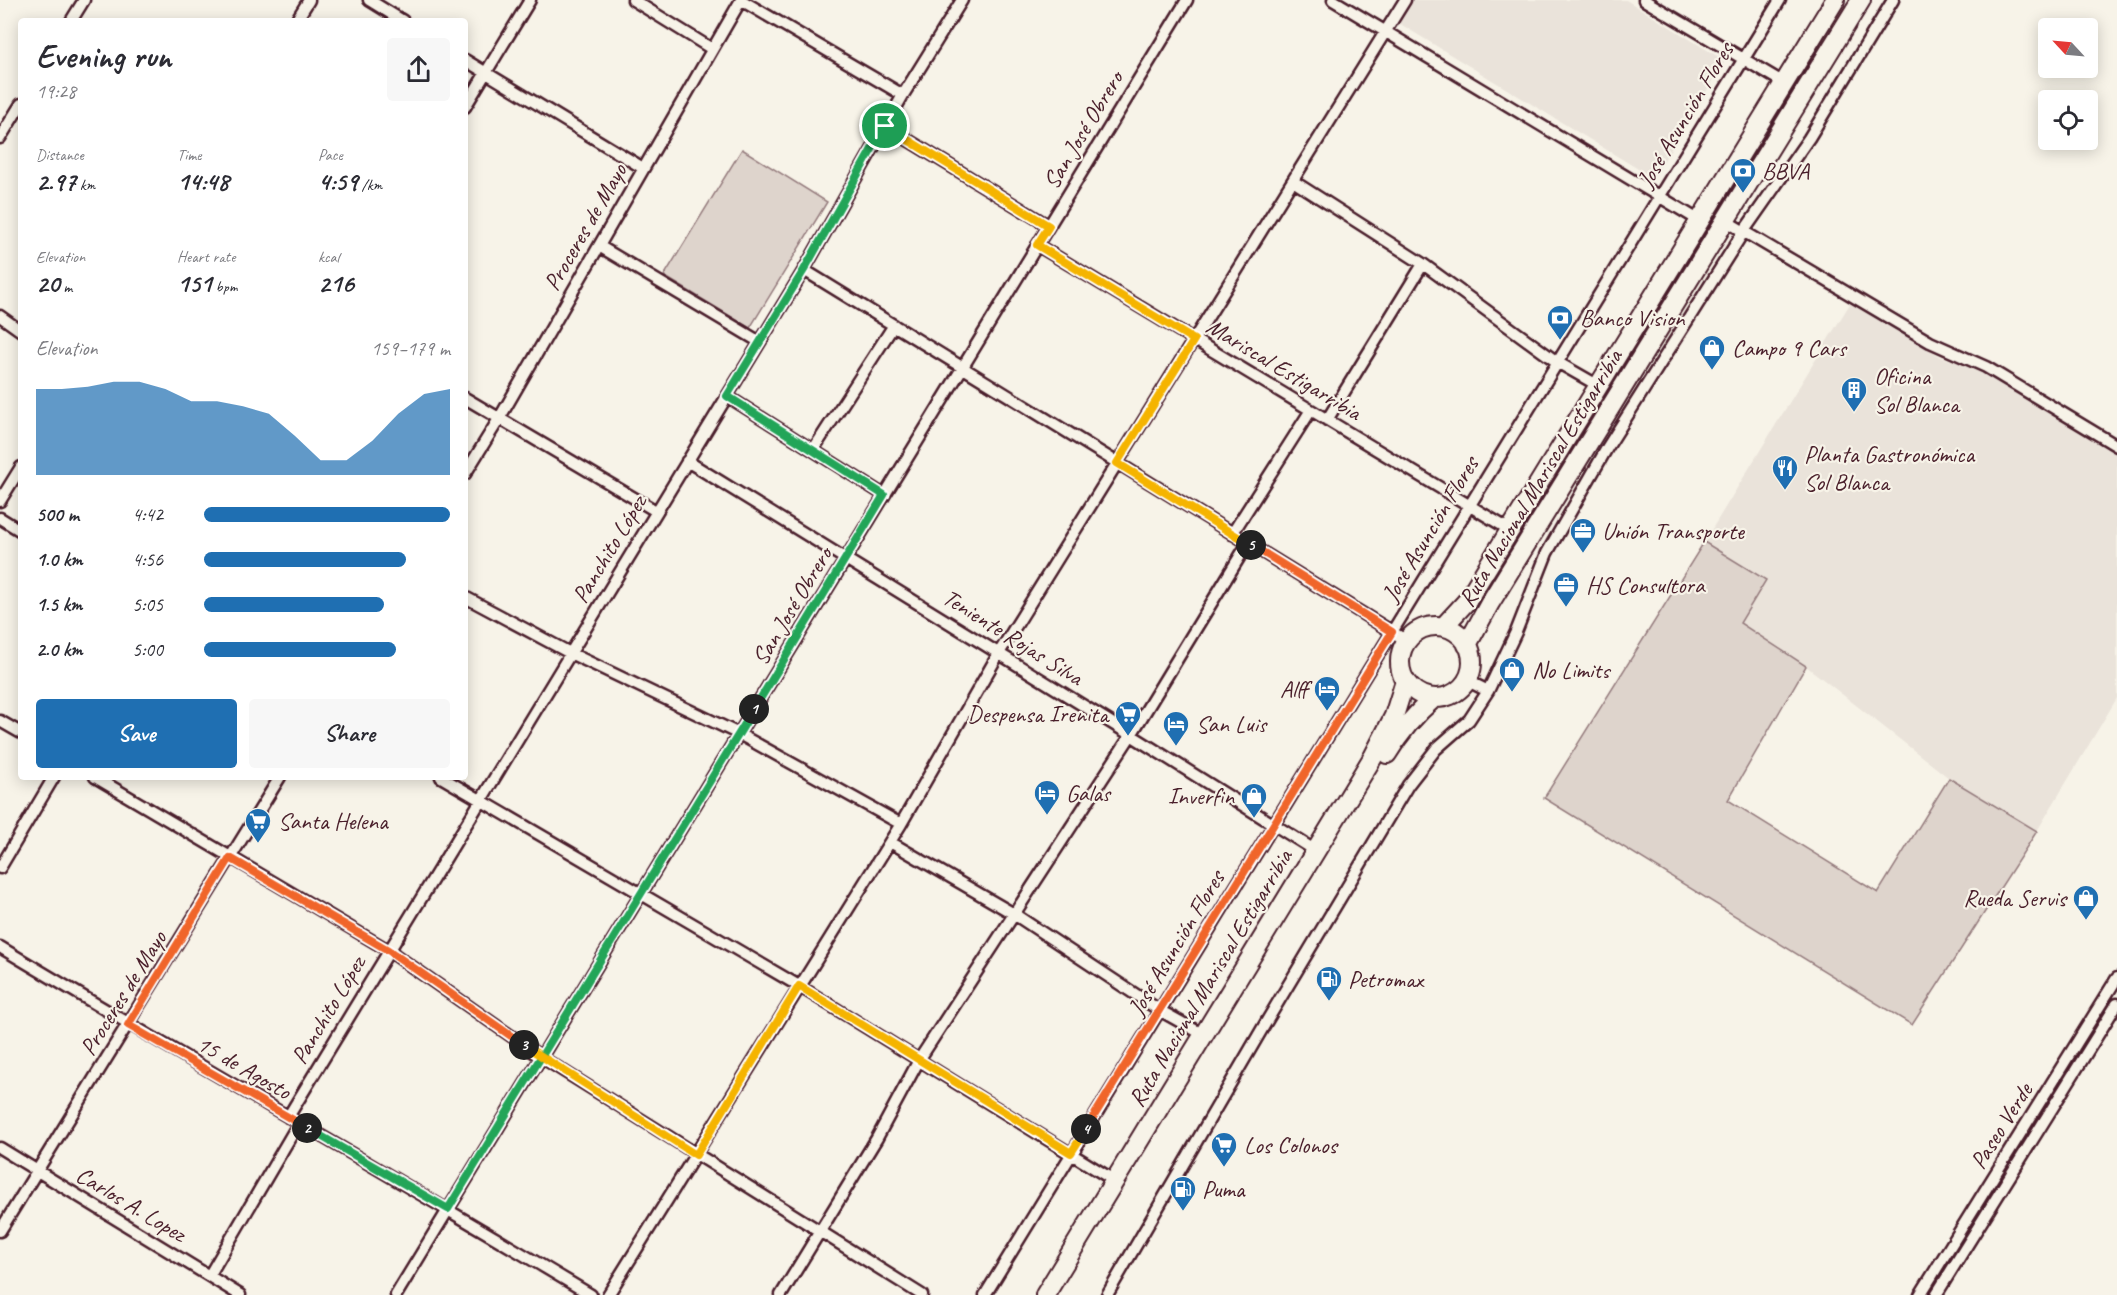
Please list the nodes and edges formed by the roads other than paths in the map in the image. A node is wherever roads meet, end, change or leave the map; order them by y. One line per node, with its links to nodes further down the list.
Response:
1 (84, 0): 16 (street)
2 (309, 0): 17 (street)
3 (369, 0): 18 (street)
4 (530, 0): 23 (street)
5 (633, 0): 20 (street)
6 (741, 0): 20 (street, Proceres de Mayo); 25 (street)
7 (962, 0): 25 (street, Panchito López)
8 (1187, 0): 36 (street, San José Obrero)
9 (1333, 0): 19 (street)
10 (1405, 0): 19 (street)
11 (1644, 0): 21 (street)
12 (1780, 0): 21 (street, José Asunción Flores)
13 (1835, 0): 24 (highway, Ruta Nacional Mariscal Estigarribia)
14 (1861, 0): 35 (highway, Ruta Nacional Mariscal Estigarribia)
15 (1893, 0): 37 (street)
16 (73, 18)
17 (298, 18)
18 (398, 18)
19 (1386, 32): 32 (street); 33 (street)
20 (712, 49): 31 (street, Proceres de Mayo)
21 (1743, 60): 24 (street); 33 (street, José Asunción Flores)
22 (468, 62): 23 (street)
23 (486, 72): 26 (street); 31 (street)
24 (1784, 83): 34 (highway, Ruta Nacional Mariscal Estigarribia)
25 (903, 95): 29 (street, Panchito López)
26 (468, 102)
27 (18, 107): 28 (street)
28 (4, 123): 30 (street)
29 (885, 126): 36 (street); 41 (street, Panchito López)
30 (0, 138)
31 (643, 168): 39 (street, Proceres de Mayo)
32 (1293, 181): 40 (street); 45 (street)
33 (1659, 197): 34 (street); 47 (street, José Asunción Flores)
34 (1700, 221): 49 (highway, Ruta Nacional Mariscal Estigarribia)
35 (1726, 221): 37 (street); 74 (highway, Ruta Nacional Mariscal Estigarribia)
36 (1049, 226): 38 (street, San José Obrero)
37 (1744, 231): 55 (street); 79 (street)
38 (1037, 245): 45 (street, Mariscal Estigarribia); 48 (street, San José Obrero)
39 (599, 246): 46 (street); 53 (street, Proceres de Mayo)
40 (1423, 264): 47 (street); 54 (street)
41 (804, 270): 43 (street); 46 (street, Panchito López)
42 (1, 318): 44 (street)
43 (894, 325): 48 (street); 56 (street)
44 (18, 329)
45 (1194, 340): 52 (street, Mariscal Estigarribia); 58 (street)
46 (760, 342): 50 (street, Panchito López)
47 (1557, 362): 49 (street); 63 (street, José Asunción Flores)
48 (962, 368): 58 (street); 61 (street, San José Obrero)
49 (1599, 386): 67 (highway, Ruta Nacional Mariscal Estigarribia)
50 (727, 396): 56 (street); 57 (street, Panchito López)
51 (468, 400): 53 (street)
52 (1311, 410): 54 (street, Mariscal Estigarribia); 68 (street)
53 (499, 419): 59 (street, Proceres de Mayo); 64 (street)
54 (1327, 420): 63 (street, Mariscal Estigarribia)
55 (2117, 446)
56 (813, 450): 61 (street)
57 (687, 461): 64 (street, Panchito López); 70 (street, Teniente Rojas Silva)
58 (1117, 463): 68 (street); 76 (street)
59 (468, 469)
60 (18, 472): 62 (street)
61 (884, 495): 70 (street, San José Obrero)
62 (0, 501)
63 (1470, 505): 67 (street, Mariscal Estigarribia); 73 (street, José Asunción Flores)
64 (656, 512): 75 (street, Panchito López)
65 (0, 518): 66 (street)
66 (18, 529)
67 (1510, 530): 72 (highway, Ruta Nacional Mariscal Estigarribia)
68 (1232, 534): 69 (street)
69 (1248, 543): 73 (street); 84 (street)
70 (845, 559): 76 (street, Teniente Rojas Silva); 83 (street, San José Obrero)
71 (468, 599): 75 (street)
72 (1443, 627): 73 (highway); 74 (highway)
73 (1399, 637): 77 (highway); 91 (street, José Asunción Flores)
74 (1467, 645): 78 (highway)
75 (570, 653): 83 (street); 89 (street, Panchito López)
76 (999, 653): 84 (street, Teniente Rojas Silva); 90 (street)
77 (1405, 681): 80 (highway); 93 (highway, Ruta Nacional Mariscal Estigarribia)
78 (1467, 681): 79 (street); 80 (highway)
79 (1488, 691): 130 (street)
80 (1434, 698): 129 (highway, Ruta Nacional Mariscal Estigarribia)
81 (0, 721): 82 (street)
82 (18, 731)
83 (739, 734): 90 (street); 96 (street, San José Obrero)
84 (1131, 735): 91 (street, Teniente Rojas Silva); 97 (street)
85 (52, 780): 95 (street)
86 (100, 780): 94 (street)
87 (278, 780): 94 (street, Proceres de Mayo)
88 (446, 780): 89 (street)
89 (480, 800): 96 (street); 99 (street, Panchito López)
90 (901, 824): 92 (street)
91 (1273, 825): 93 (street, Teniente Rojas Silva); 103 (street, José Asunción Flores)
92 (890, 842): 97 (street); 101 (street)
93 (1316, 852): 105 (highway, Ruta Nacional Mariscal Estigarribia)
94 (230, 858): 99 (street); 104 (street, Proceres de Mayo)
95 (0, 868)
96 (641, 893): 101 (street); 106 (street, San José Obrero)
97 (1014, 914): 103 (street); 107 (street)
98 (0, 947): 104 (street, 15 de Agosto)
99 (388, 950): 106 (street); 109 (street, Panchito López)
100 (2117, 978): 108 (street, Paseo Verde)
101 (799, 986): 107 (street); 114 (street)
102 (2117, 1004): 110 (street, Paseo Verde)
103 (1160, 1010): 105 (street); 113 (street, José Asunción Flores)
104 (128, 1025): 109 (street, 15 de Agosto); 115 (street, Proceres de Mayo)
105 (1204, 1035): 116 (highway, Ruta Nacional Mariscal Estigarribia)
106 (541, 1057): 114 (street); 117 (street, San José Obrero)
107 (919, 1060): 113 (street); 119 (street)
108 (2035, 1110): 110 (street); 131 (street, Paseo Verde)
109 (288, 1117): 111 (street, 15 de Agosto)
110 (2046, 1118): 132 (street, Paseo Verde)
111 (298, 1124): 117 (street, 15 de Agosto); 120 (street)
112 (0, 1148): 115 (street, Carlos A. Lopez)
113 (1071, 1153): 116 (street); 127 (street, José Asunción Flores)
114 (696, 1155): 119 (street); 124 (street)
115 (37, 1171): 118 (street, Proceres de Mayo); 120 (street, Carlos A. Lopez)
116 (1115, 1181): 128 (highway, Ruta Nacional Mariscal Estigarribia)
117 (448, 1209): 122 (street, San José Obrero); 123 (street, 15 de Agosto)
118 (0, 1232)
119 (819, 1232): 125 (street); 126 (street)
120 (209, 1276): 121 (street, Carlos A. Lopez)
121 (240, 1295)
122 (396, 1295)
123 (591, 1295)
124 (608, 1295)
125 (781, 1295)
126 (922, 1295)
127 (985, 1295)
128 (1045, 1295)
129 (1054, 1295)
130 (1107, 1295)
131 (1920, 1295)
132 (1936, 1295)

